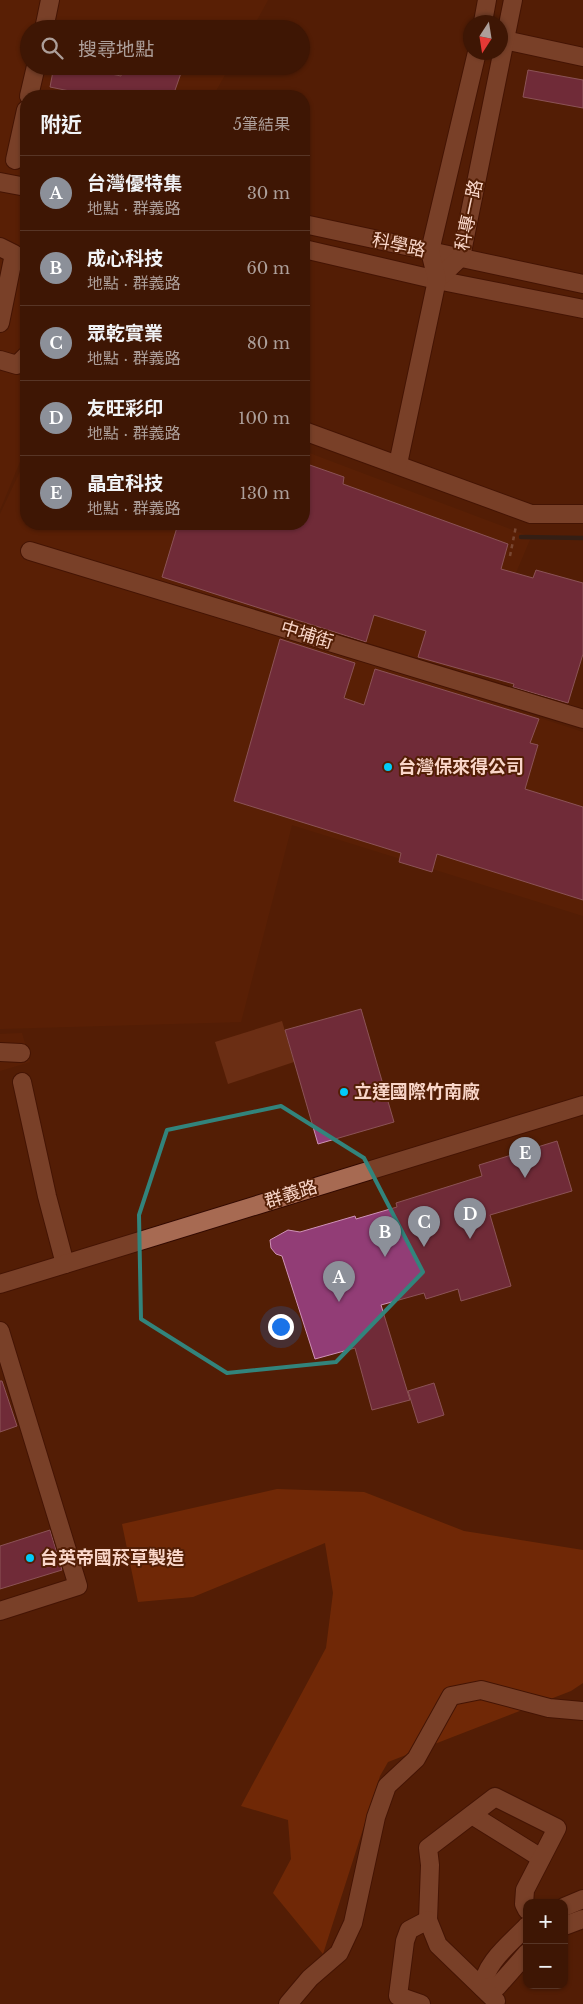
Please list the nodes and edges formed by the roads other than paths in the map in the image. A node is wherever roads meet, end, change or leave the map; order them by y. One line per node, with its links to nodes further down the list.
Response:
1 (50, 0): 5 (street)
2 (487, 0): 4 (street)
3 (513, 0): 6 (street, 科專一路)
4 (484, 15)
5 (46, 20)
6 (508, 20)
7 (508, 41): 8 (street)
8 (583, 57)
9 (474, 60): 20 (street, 科專一路)
10 (499, 60): 21 (street, 科專一路)
11 (34, 75): 12 (street)
12 (30, 90)
13 (20, 135): 14 (street)
14 (14, 160)
15 (0, 182): 16 (street)
16 (20, 186)
17 (310, 225): 20 (street, 科學路)
18 (0, 247): 25 (street)
19 (310, 250): 22 (street, 科學路)
20 (430, 251): 21 (street, 科學路); 22 (street, 科專一路)
21 (461, 257): 22 (street, 科專一路); 23 (street, 科學路)
22 (437, 280): 24 (street, 科學路); 29 (street)
23 (583, 284)
24 (583, 309)
25 (0, 323)
26 (0, 360): 27 (street)
27 (20, 362)
28 (310, 433): 29 (street)
29 (398, 464): 30 (street)
30 (583, 514)
31 (30, 551): 32 (street, 中埔街)
32 (583, 719)
33 (0, 1052): 34 (street)
34 (21, 1053)
35 (22, 1082): 37 (street)
36 (583, 1105): 37 (street, 群義路)
37 (65, 1264): 38 (street, 群義路)
38 (0, 1284)
39 (0, 1331): 40 (street)
40 (0, 1611)
41 (583, 1711): 53 (street)
42 (472, 1815): 43 (street); 43 (street); 48 (street)
43 (541, 1858): 44 (street)
44 (524, 1899)
45 (583, 1899): 46 (street)
46 (568, 1905)
47 (583, 1919): 49 (street)
48 (428, 1920): 52 (street); 54 (street)
49 (568, 1925)
50 (523, 1930): 52 (street)
51 (523, 1958): 52 (street)
52 (483, 1988): 55 (street)
53 (288, 2004)
54 (421, 2004)
55 (495, 2004)

